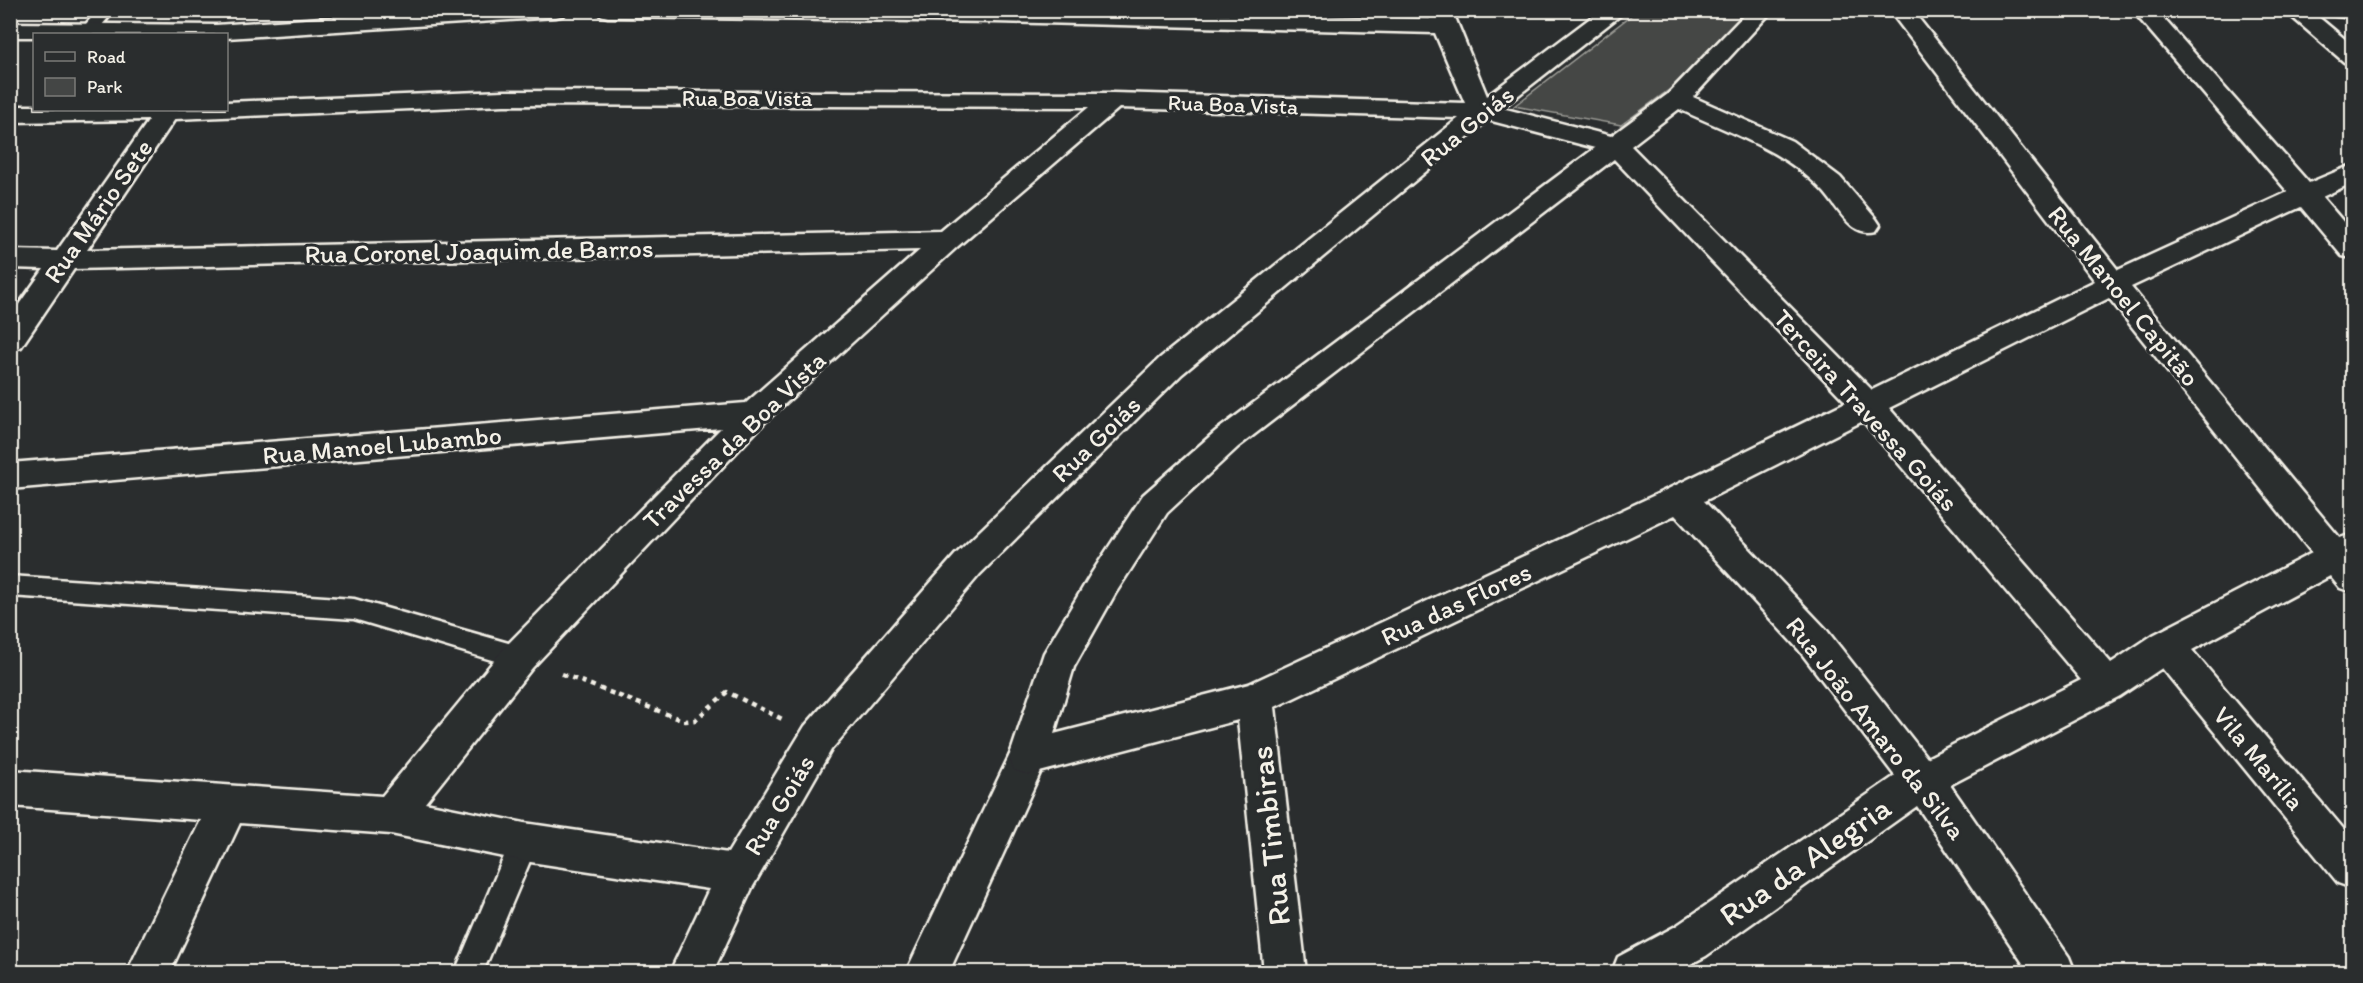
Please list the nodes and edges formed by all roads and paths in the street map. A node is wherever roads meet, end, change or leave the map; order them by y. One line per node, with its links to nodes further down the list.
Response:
1 (17, 10): 14 (street)
2 (106, 10): 17 (lane)
3 (233, 10): 18 (street)
4 (556, 10): 18 (street)
5 (608, 10): 13 (street)
6 (1617, 10): 24 (street, Rua Goiás)
7 (1762, 10): 20 (street)
8 (1900, 10): 34 (street, Rua Manoel Capitão)
9 (2143, 10): 28 (street)
10 (2295, 10): 19 (street)
11 (2338, 10): 12 (street)
12 (2352, 11)
13 (995, 13): 15 (street)
14 (10, 16)
15 (1441, 18): 24 (street)
16 (10, 30): 17 (street)
17 (88, 31): 18 (street)
18 (215, 33)
19 (2352, 57)
20 (1677, 99): 26 (street); 29 (street)
21 (1113, 100): 22 (street, Rua Boa Vista); 24 (street, Rua Boa Vista); 30 (street, Travessa da Boa Vista)
22 (228, 109)
23 (168, 111): 25 (street, Rua Boa Vista); 33 (street, Rua Mário Sete)
24 (1483, 111): 26 (street, Rua Boa Vista); 46 (street, Rua Goiás)
25 (10, 114)
26 (1615, 145): 36 (street, Terceira Travessa Goiás); 47 (street)
27 (2352, 173): 28 (street, Rua das Flores)
28 (2308, 196): 31 (street); 34 (street, Rua das Flores)
29 (1866, 225)
30 (948, 240): 33 (street, Rua Coronel Joaquim de Barros); 37 (street, Travessa da Boa Vista)
31 (2352, 249)
32 (10, 259): 33 (street, Rua Coronel Joaquim de Barros)
33 (64, 260): 35 (street, Rua Mário Sete)
34 (2113, 284): 36 (street, Rua das Flores); 40 (street, Rua Manoel Capitão)
35 (12, 336)
36 (1867, 404): 39 (street, Rua das Flores); 44 (street, Terceira Travessa Goiás)
37 (754, 414): 38 (street, Rua Manoel Lubambo); 43 (street, Travessa da Boa Vista)
38 (10, 476)
39 (1680, 498): 45 (street, Rua das Flores); 48 (street, Rua João Amaro da Silva)
40 (2347, 561): 42 (street, Rua da Alegria)
41 (10, 586): 43 (lane)
42 (2166, 646): 44 (street, Rua da Alegria); 53 (street, Vila Marília)
43 (519, 657): 46 (path); 51 (street, Travessa da Boa Vista)
44 (2107, 685): 48 (street, Rua da Alegria)
45 (1255, 699): 47 (street, Rua das Flores); 59 (street, Rua Timbiras)
46 (818, 738): 54 (street, Rua Goiás)
47 (1028, 758): 58 (street)
48 (1922, 780): 60 (street, Rua da Alegria); 61 (street, Rua João Amaro da Silva)
49 (10, 788): 50 (street)
50 (230, 804): 51 (street); 55 (street)
51 (391, 815): 52 (street)
52 (524, 842): 54 (street); 56 (lane)
53 (2352, 869)
54 (738, 874): 57 (street, Rua Goiás)
55 (148, 972)
56 (469, 972)
57 (691, 972)
58 (927, 972)
59 (1286, 972)
60 (1633, 972)
61 (2054, 972)

